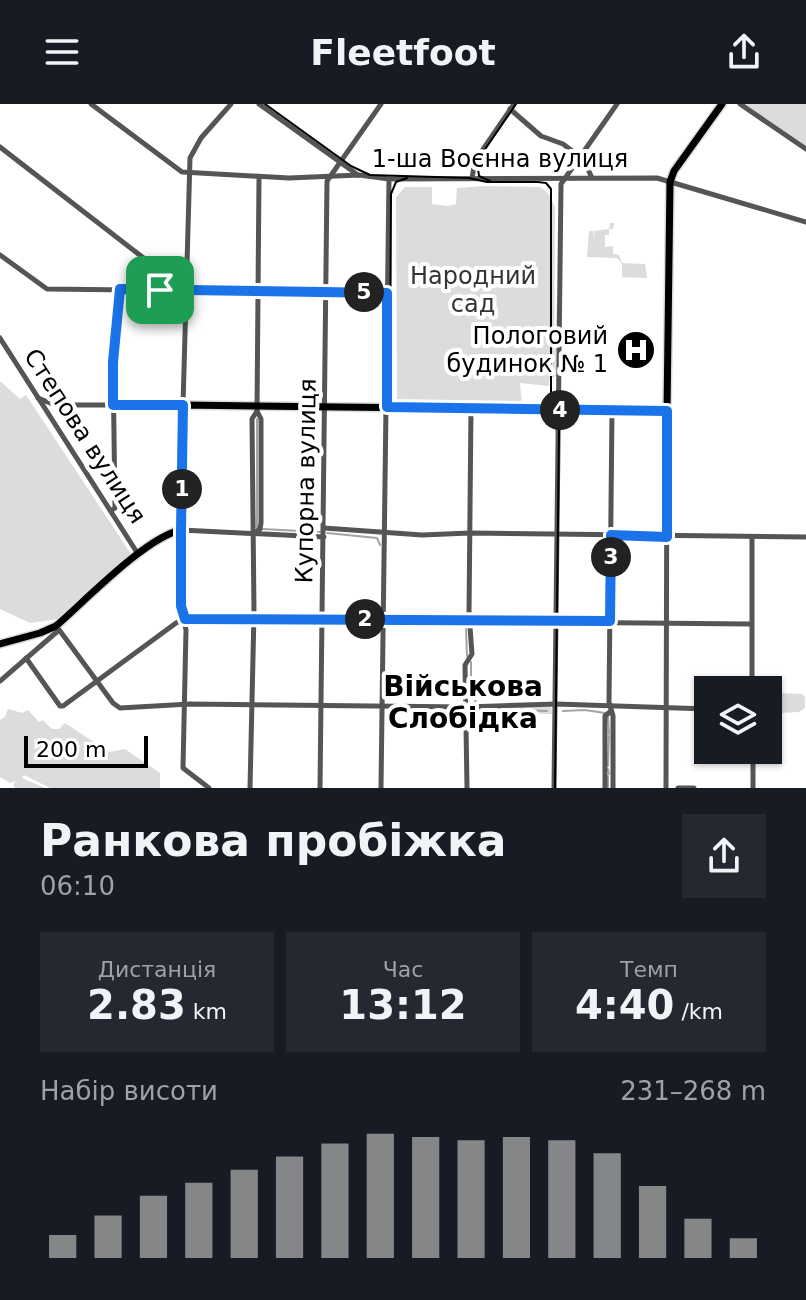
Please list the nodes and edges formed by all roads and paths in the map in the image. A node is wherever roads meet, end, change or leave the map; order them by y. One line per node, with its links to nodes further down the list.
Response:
1 (91, 104): 14 (street)
2 (231, 104): 14 (street)
3 (259, 104): 13 (street)
4 (381, 104): 13 (street)
5 (617, 104): 9 (street)
6 (722, 104): 22 (main road)
7 (740, 104): 11 (street)
8 (512, 107): 12 (street); 19 (street)
9 (587, 146): 12 (street); 18 (street)
10 (0, 147): 26 (street)
11 (806, 149)
12 (579, 156): 20 (street)
13 (340, 163): 15 (street); 16 (street)
14 (188, 173): 17 (street, 1-ша Воєнна вулиця); 27 (street)
15 (359, 175): 16 (street, 1-ша Воєнна вулиця); 21 (street, 1-ша Воєнна вулиця)
16 (330, 176): 17 (street, 1-ша Воєнна вулиця); 29 (street, Купорна вулиця)
17 (259, 177): 28 (street)
18 (592, 177): 20 (street, 1-ша Воєнна вулиця); 22 (street, 1-ша Воєнна вулиця)
19 (472, 178): 20 (street, 1-ша Воєнна вулиця); 21 (street, 1-ша Воєнна вулиця)
20 (563, 178): 39 (street)
21 (389, 179): 30 (street)
22 (670, 182): 23 (street, 1-ша Воєнна вулиця); 41 (main road)
23 (806, 222)
24 (0, 255): 25 (street)
25 (120, 289): 26 (street); 33 (street)
26 (160, 290): 27 (street)
27 (186, 290): 28 (street); 34 (street)
28 (257, 291): 29 (street); 37 (street)
29 (326, 292): 30 (street); 35 (street, Купорна вулиця)
30 (387, 293): 36 (street)
31 (0, 338): 32 (street, Степова вулиця)
32 (38, 398): 33 (street); 42 (street, Степова вулиця)
33 (113, 405): 34 (street); 42 (street)
34 (183, 405): 37 (main road); 44 (main road)
35 (326, 406): 36 (main road); 37 (main road); 43 (street, Купорна вулиця)
36 (387, 407): 38 (main road); 45 (street)
37 (257, 408): 46 (street)
38 (471, 408): 39 (main road); 47 (street)
39 (558, 410): 40 (main road); 48 (street)
40 (612, 410): 41 (main road); 49 (street)
41 (667, 411): 51 (street)
42 (112, 510): 54 (street, Степова вулиця)
43 (324, 528): 45 (street); 50 (street, Купорна вулиця)
44 (181, 530): 46 (street); 54 (main road); 56 (street)
45 (384, 531): 47 (street); 57 (street)
46 (254, 533): 50 (street); 55 (street)
47 (470, 533): 48 (street); 59 (street)
48 (556, 534): 49 (street); 60 (street)
49 (611, 535): 51 (street); 61 (street)
50 (324, 537): 58 (street, Купорна вулиця)
51 (667, 537): 52 (street); 62 (street)
52 (752, 537): 53 (street); 63 (street)
53 (806, 537)
54 (138, 554): 64 (main road)
55 (254, 618): 56 (street); 58 (street); 73 (street)
56 (185, 619): 71 (street); 72 (street)
57 (382, 619): 58 (street); 59 (street); 76 (street)
58 (322, 620): 75 (street, Купорна вулиця)
59 (470, 621): 60 (street); 77 (street)
60 (555, 621): 61 (street); 74 (street)
61 (610, 621): 62 (street); 78 (street)
62 (666, 623): 63 (street); 79 (street)
63 (750, 624): 69 (street)
64 (58, 628): 65 (main road); 67 (street); 71 (street)
65 (38, 634): 66 (main road); 67 (street)
66 (0, 644)
67 (46, 644): 68 (street)
68 (26, 658): 70 (street); 71 (street)
69 (752, 676)
70 (0, 681)
71 (98, 681): 72 (street)
72 (184, 705): 73 (street); 82 (street)
73 (250, 705): 75 (street); 83 (street)
74 (554, 705): 77 (street); 78 (street); 87 (street)
75 (323, 706): 76 (street); 84 (street, Купорна вулиця)
76 (382, 706): 77 (street); 85 (street)
77 (467, 707): 86 (street)
78 (611, 708): 79 (street); 88 (street); 89 (street)
79 (666, 709): 80 (street); 90 (street)
80 (694, 709)
81 (753, 764): 93 (street)
82 (209, 788)
83 (250, 788)
84 (320, 788)
85 (381, 788)
86 (467, 788)
87 (554, 788)
88 (605, 788)
89 (613, 788)
90 (666, 788)
91 (678, 788): 92 (street)
92 (694, 788)
93 (753, 788)

